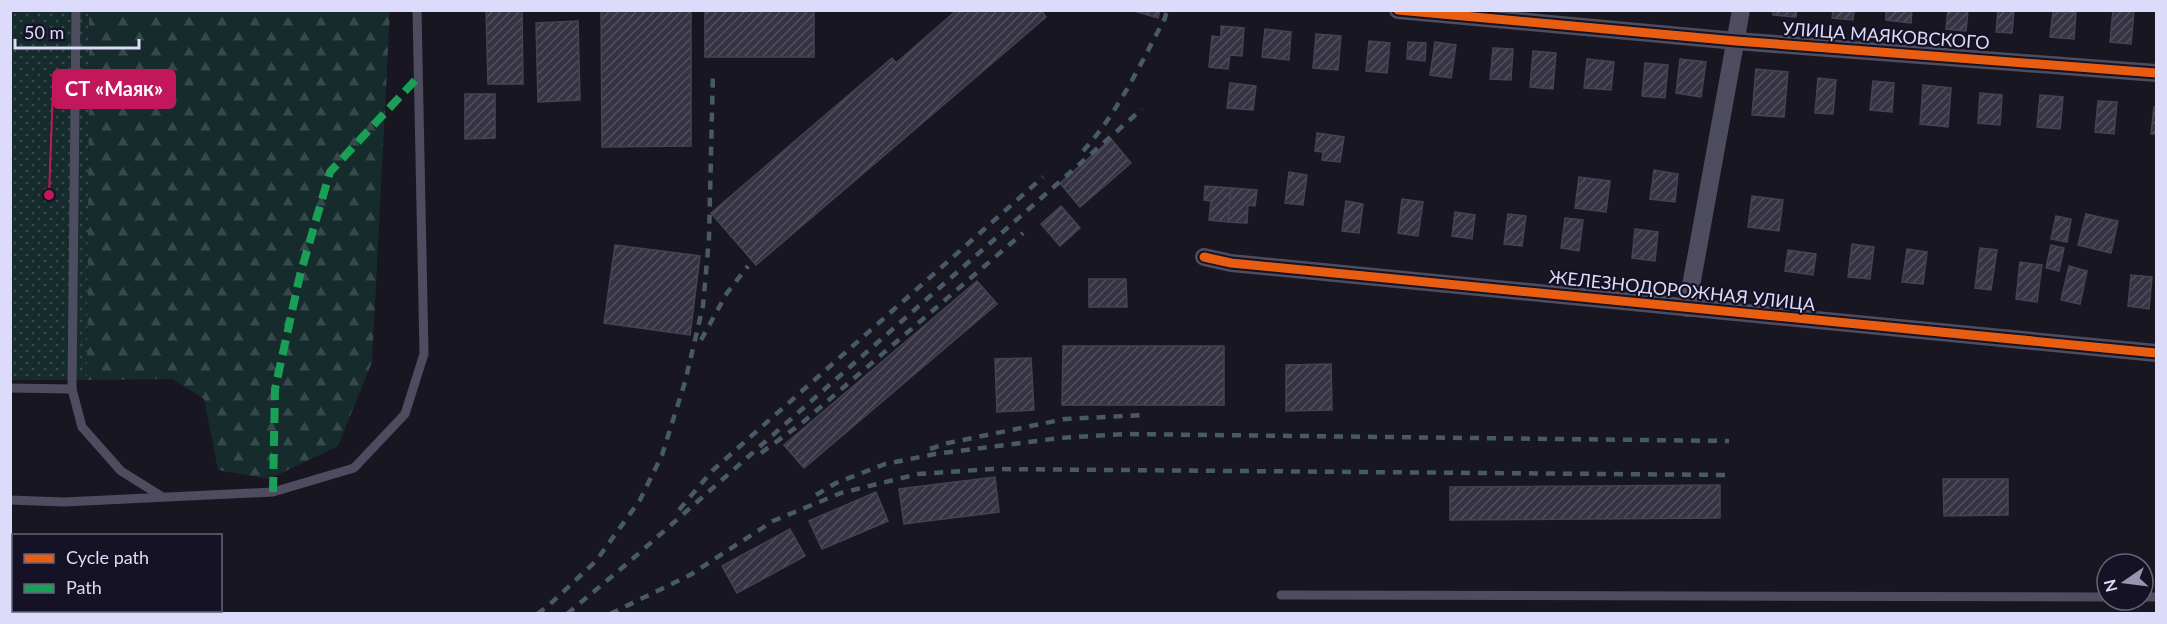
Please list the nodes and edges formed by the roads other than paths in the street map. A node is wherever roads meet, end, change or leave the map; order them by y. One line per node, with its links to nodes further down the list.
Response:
1 (76, 10): 11 (lane)
2 (417, 10): 12 (lane)
3 (1398, 10): 5 (street, УЛИЦА МАЯКОВСКОГО)
4 (1741, 10): 5 (street)
5 (1736, 41): 6 (street, УЛИЦА МАЯКОВСКОГО); 8 (street)
6 (2157, 73)
7 (1204, 257): 8 (street, ЖЕЛЕЗНОДОРОЖНАЯ УЛИЦА)
8 (1687, 308): 9 (street, ЖЕЛЕЗНОДОРОЖНАЯ УЛИЦА)
9 (2157, 353)
10 (10, 388): 11 (lane)
11 (72, 389): 12 (lane)
12 (161, 496): 13 (lane)
13 (10, 500)
14 (1281, 595): 15 (lane)
15 (2095, 597)

